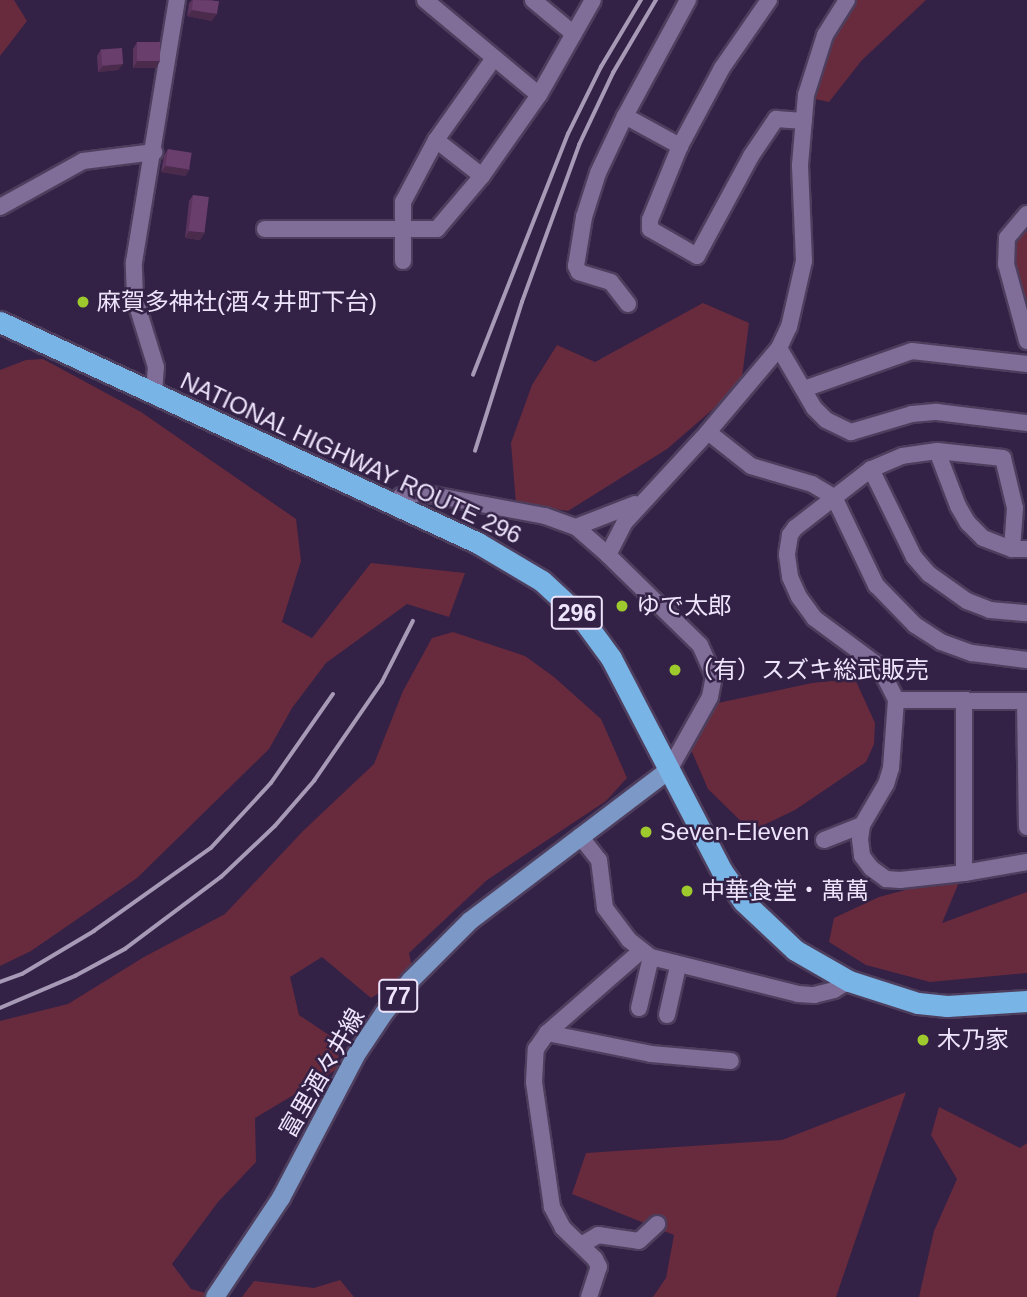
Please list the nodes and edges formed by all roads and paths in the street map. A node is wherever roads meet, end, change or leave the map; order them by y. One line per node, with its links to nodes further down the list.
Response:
1 (425, 0): 9 (street)
2 (533, 0): 8 (street)
3 (593, 0): 8 (street)
4 (688, 0): 11 (street)
5 (769, 0): 14 (street)
6 (175, 1): 15 (street)
7 (842, 2): 12 (street)
8 (574, 34): 10 (street)
9 (494, 58): 10 (street); 13 (street)
10 (539, 95): 16 (street)
11 (625, 116): 14 (street); 23 (street)
12 (804, 121): 14 (street); 26 (street)
13 (436, 140): 16 (street); 19 (street)
14 (680, 146)
15 (154, 152): 17 (street); 29 (street)
16 (482, 176): 19 (street)
17 (0, 207)
18 (1027, 214): 22 (street)
19 (402, 228): 20 (street); 21 (street)
20 (265, 229)
21 (403, 261)
22 (1022, 303): 25 (street)
23 (628, 304)
24 (0, 322): 29 (highway, NATIONAL HIGHWAY ROUTE 296 / 296)
25 (1027, 341)
26 (779, 348): 28 (street); 31 (street)
27 (1027, 364): 28 (street)
28 (804, 389): 30 (street)
29 (154, 394): 36 (highway, NATIONAL HIGHWAY ROUTE 296 / 296)
30 (1027, 423)
31 (708, 432): 34 (street); 35 (street)
32 (937, 451): 33 (street); 38 (street); 38 (street)
33 (871, 469): 34 (street); 40 (street)
34 (834, 497): 41 (street); 42 (street)
35 (643, 500): 37 (street); 39 (street)
36 (395, 505): 37 (street); 45 (highway, NATIONAL HIGHWAY ROUTE 296 / 296)
37 (576, 527): 39 (street)
38 (1019, 549)
39 (608, 555): 45 (street)
40 (1027, 613)
41 (1027, 660)
42 (896, 700): 44 (street); 46 (street)
43 (1026, 701): 44 (street); 47 (street)
44 (964, 702): 51 (street)
45 (669, 770): 48 (main road, 富里酒々井線 / 77); 54 (highway, NATIONAL HIGHWAY ROUTE 296 / 296)
46 (862, 825): 49 (street); 51 (street)
47 (1027, 827)
48 (580, 836): 52 (street); 62 (main road, 富里酒々井線 / 77)
49 (824, 840)
50 (1027, 862): 51 (street)
51 (964, 873)
52 (646, 954): 53 (street); 56 (street); 58 (street)
53 (678, 966): 54 (street); 57 (street)
54 (849, 981): 55 (highway, NATIONAL HIGHWAY ROUTE 296 / 296)
55 (1027, 1001)
56 (639, 1008)
57 (667, 1015)
58 (547, 1033): 59 (street); 61 (street)
59 (731, 1061)
60 (657, 1224): 61 (street)
61 (581, 1245): 63 (street)
62 (215, 1297)
63 (589, 1297)

